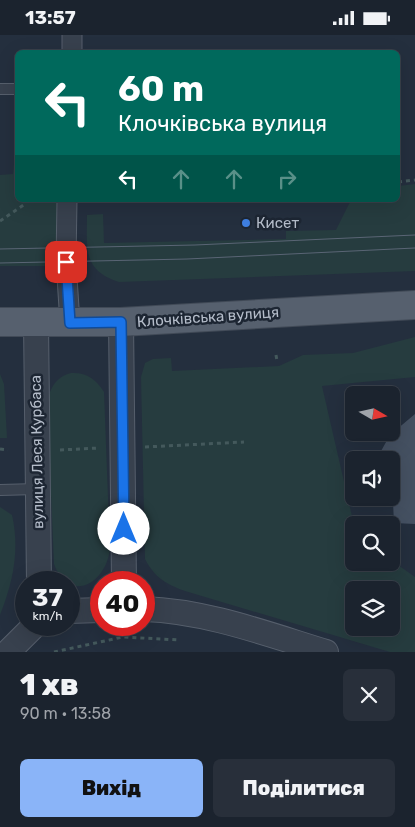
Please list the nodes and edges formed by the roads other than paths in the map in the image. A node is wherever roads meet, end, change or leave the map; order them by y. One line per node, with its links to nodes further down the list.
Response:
1 (72, 35): 2 (street)
2 (72, 50)
3 (0, 89): 4 (lane)
4 (15, 89)
5 (67, 202): 10 (street)
6 (415, 305): 9 (main road, Клочківська вулиця)
7 (0, 322): 8 (main road, Клочківська вулиця)
8 (36, 322): 10 (main road, Клочківська вулиця); 11 (street, вулиця Леся Курбаса)
9 (121, 322): 10 (main road, Клочківська вулиця); 14 (street)
10 (70, 323)
11 (37, 489): 12 (lane); 13 (street, вулиця Леся Курбаса)
12 (0, 490)
13 (39, 571)
14 (124, 571)
15 (155, 610): 18 (street)
16 (24, 636): 17 (street)
17 (8, 652)
18 (326, 652)

